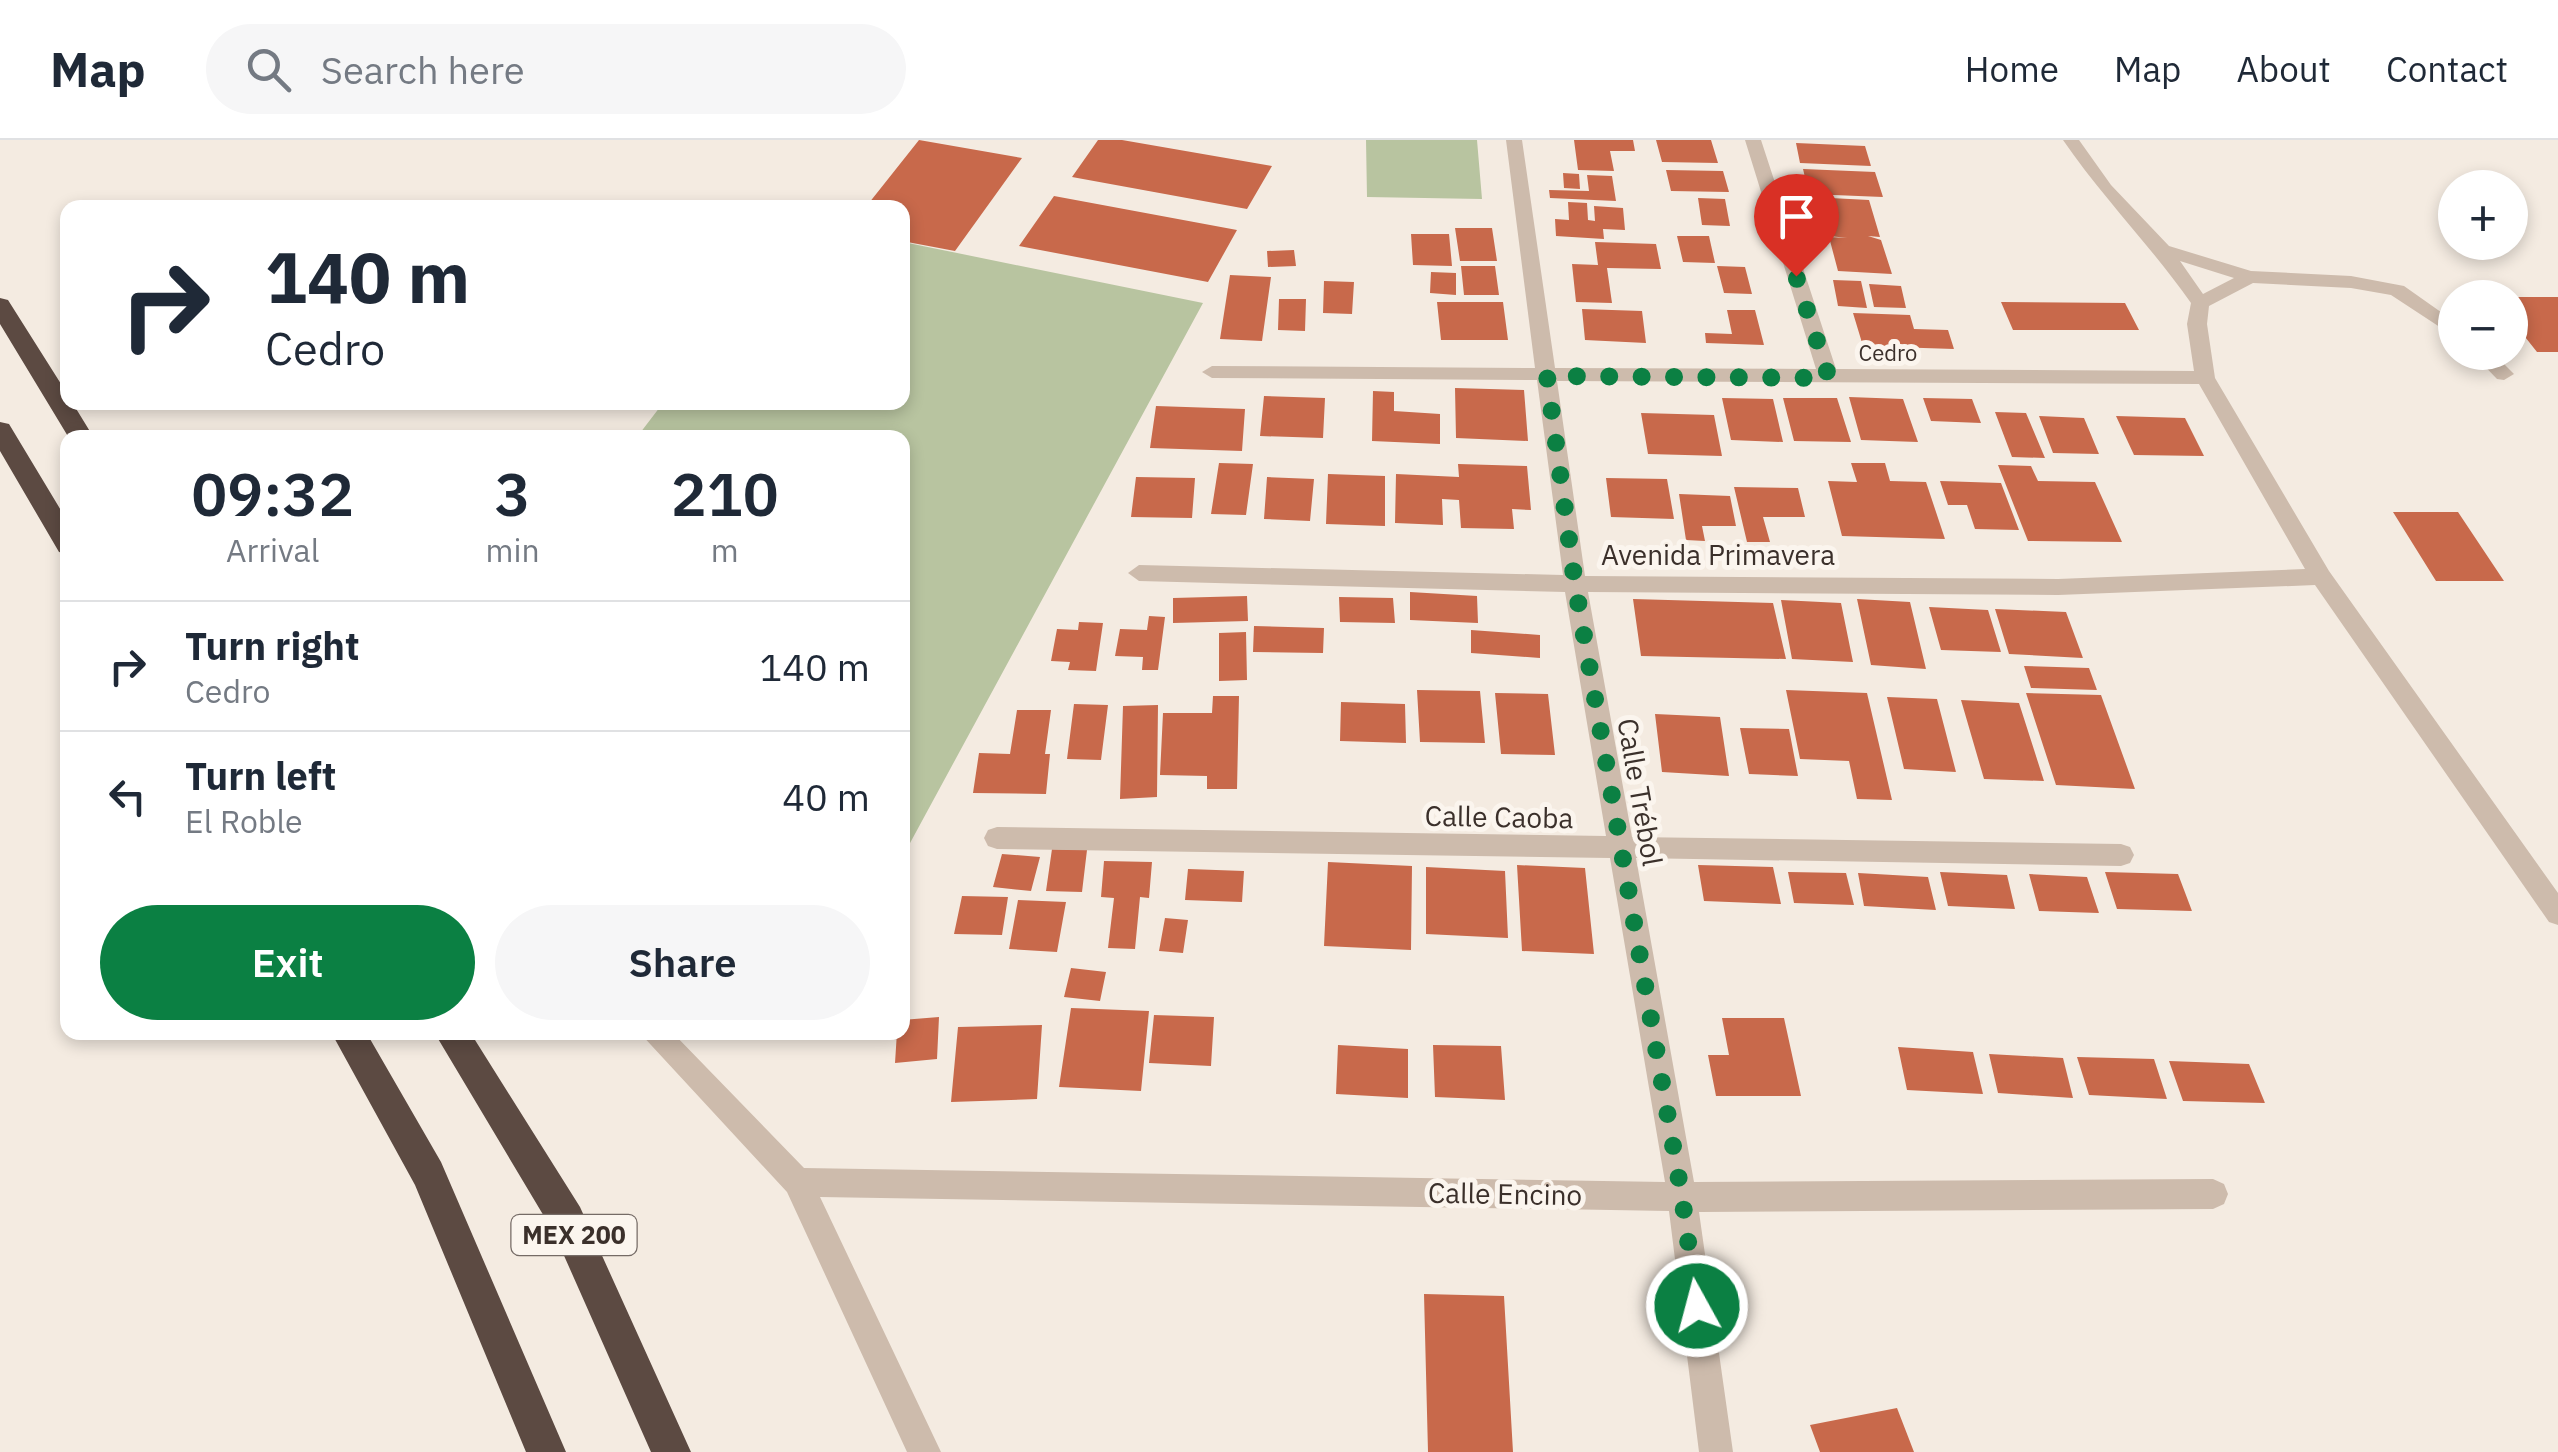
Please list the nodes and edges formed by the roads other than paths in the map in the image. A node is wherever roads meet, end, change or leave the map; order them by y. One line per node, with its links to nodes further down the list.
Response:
1 (1514, 140): 12 (street, Calle Trébol)
2 (1753, 140): 13 (street)
3 (2071, 140): 4 (street)
4 (2164, 250): 5 (street); 6 (street)
5 (2250, 277): 6 (street); 8 (street)
6 (2200, 304): 14 (street)
7 (0, 305): 15 (highway)
8 (2438, 319)
9 (2500, 370): 11 (street)
10 (1212, 372): 12 (street, Cedro)
11 (2504, 374)
12 (1547, 376): 13 (street, Cedro); 20 (street, Calle Trébol)
13 (1829, 378): 14 (street, Cedro)
14 (2205, 378): 19 (street)
15 (60, 402)
16 (0, 430): 17 (highway)
17 (60, 531)
18 (1139, 573): 20 (street, Avenida Primavera)
19 (2321, 577): 20 (street, Avenida Primavera); 24 (street)
20 (1575, 584): 22 (street, Calle Trébol)
21 (997, 838): 22 (street, Calle Caoba)
22 (1620, 850): 23 (street, Calle Caoba); 30 (street, Calle Trébol)
23 (2121, 855)
24 (2558, 914)
25 (353, 1040): 31 (highway)
26 (456, 1040): 32 (highway, MEX 200)
27 (661, 1040): 28 (street)
28 (798, 1182): 30 (street, Calle Encino); 33 (street)
29 (2213, 1194): 30 (street, Calle Encino)
30 (1682, 1197): 34 (street, Calle Trébol)
31 (546, 1452)
32 (671, 1452)
33 (924, 1452)
34 (1716, 1452)

